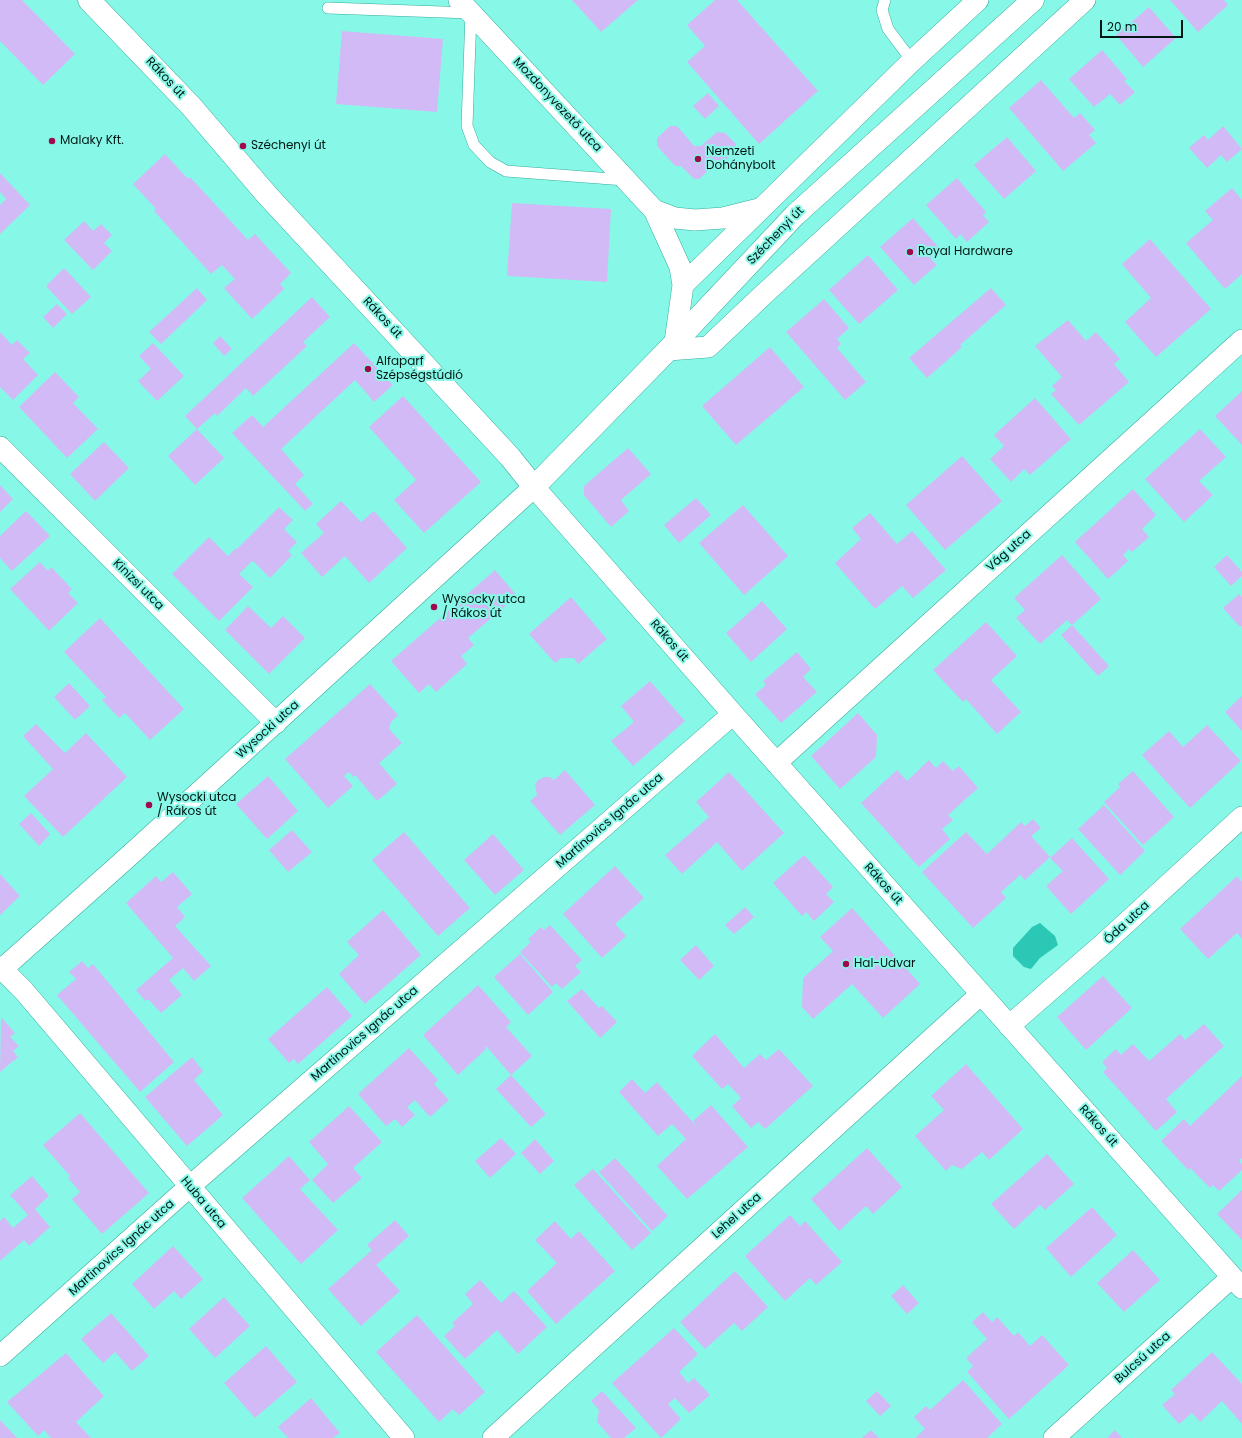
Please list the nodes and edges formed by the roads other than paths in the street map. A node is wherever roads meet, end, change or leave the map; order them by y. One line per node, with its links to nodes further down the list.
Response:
1 (89, 0): 16 (street, Rákos út)
2 (885, 0): 8 (lane)
3 (978, 0): 8 (street)
4 (1033, 0): 14 (street, Széchenyi út)
5 (1085, 0): 14 (street)
6 (465, 7): 7 (lane); 9 (street, Mozdonyvezető utca); 9 (lane)
7 (328, 8)
8 (912, 61): 10 (street)
9 (627, 180): 11 (street, Mozdonyvezető utca)
10 (760, 209): 11 (street, Mozdonyvezető utca); 12 (street)
11 (654, 210): 12 (street, Mozdonyvezető utca)
12 (683, 285): 14 (street, Mozdonyvezető utca)
13 (1242, 340): 19 (street, Vág utca)
14 (672, 346): 16 (street, Széchenyi út)
15 (0, 447): 18 (street, Kinizsi utca)
16 (534, 487): 17 (street, Rákos út); 18 (street, Wysocki utca)
17 (733, 714): 19 (street, Rákos út); 24 (street, Martinovics Ignác utca)
18 (276, 723): 21 (street, Wysocki utca)
19 (776, 763): 22 (street, Rákos út)
20 (1242, 816): 23 (street, Óda utca)
21 (1, 969): 24 (street, Huba utca)
22 (981, 994): 23 (street, Rákos út); 28 (street, Lehel utca)
23 (1010, 1026): 25 (street, Rákos út)
24 (189, 1187): 26 (street, Martinovics Ignác utca); 27 (street, Huba utca)
25 (1239, 1284): 29 (street, Bulcsú utca)
26 (0, 1356)
27 (404, 1438)
28 (493, 1438)
29 (1054, 1438)

